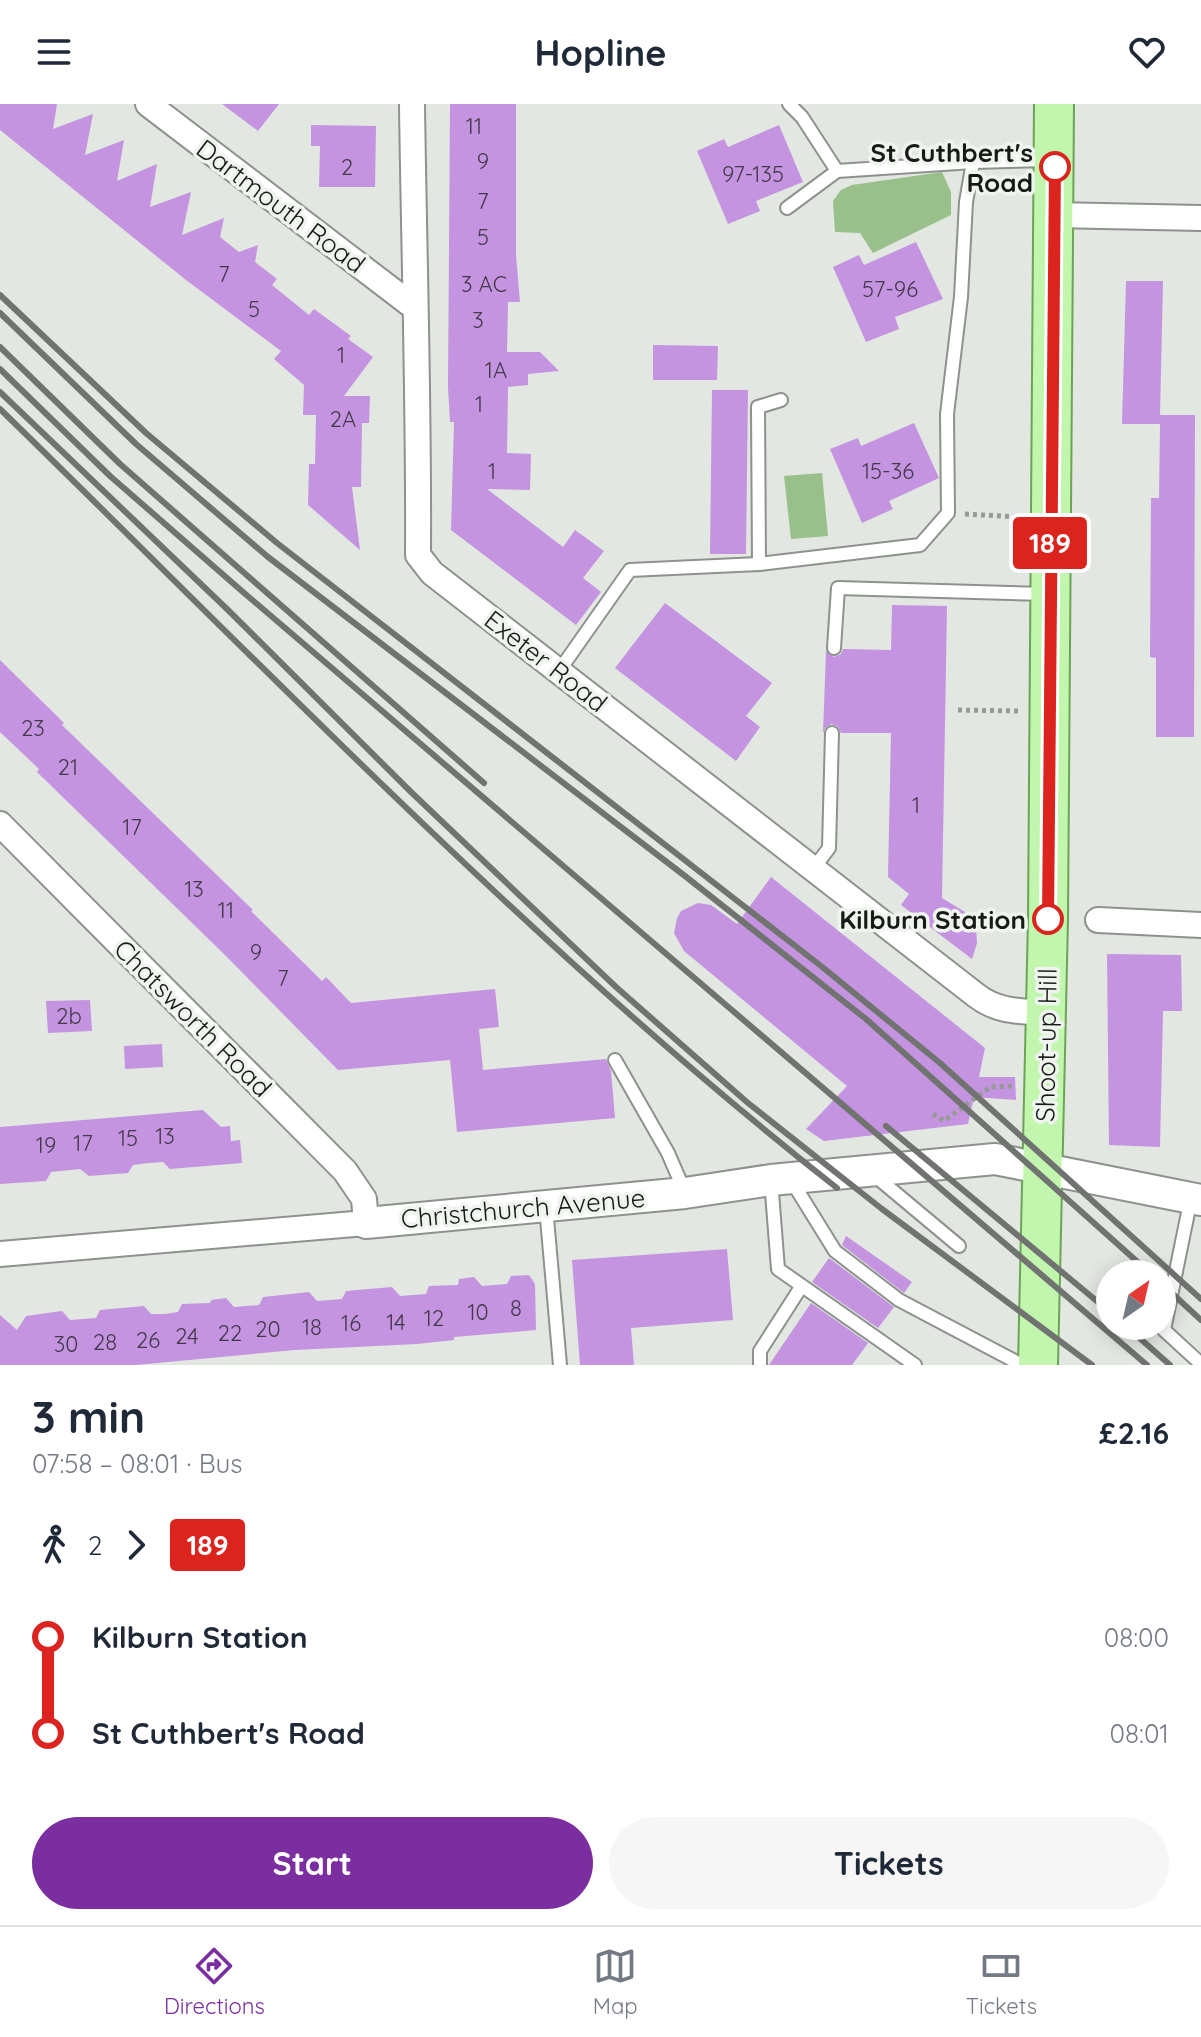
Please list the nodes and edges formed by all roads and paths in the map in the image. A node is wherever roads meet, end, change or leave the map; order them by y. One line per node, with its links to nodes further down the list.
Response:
1 (148, 104): 11 (street, Dartmouth Road)
2 (412, 104): 11 (street, Exeter Road)
3 (789, 104): 7 (lane)
4 (1054, 104): 5 (main road, Shoot-up Hill)
5 (1055, 160): 6 (lane); 9 (main road, Shoot-up Hill)
6 (973, 162): 7 (lane); 13 (lane)
7 (837, 171): 8 (lane)
8 (787, 208)
9 (1053, 215): 10 (street); 14 (main road, Shoot-up Hill)
10 (1201, 218)
11 (414, 307): 18 (street, Exeter Road)
12 (781, 400): 15 (lane)
13 (948, 513): 14 (path); 15 (lane)
14 (1051, 517): 16 (main road, Shoot-up Hill)
15 (759, 564): 18 (lane)
16 (1050, 594): 17 (lane); 20 (main road, Shoot-up Hill)
17 (834, 648)
18 (559, 671): 23 (street, Exeter Road)
19 (958, 710): 20 (path)
20 (1049, 712): 26 (main road, Shoot-up Hill)
21 (832, 733): 23 (lane)
22 (0, 824): 36 (street, Chatsworth Road)
23 (813, 869): 26 (street, Exeter Road)
24 (1098, 920): 25 (street)
25 (1201, 925)
26 (1045, 1013): 30 (main road, Shoot-up Hill)
27 (615, 1060): 33 (lane)
28 (1015, 1086): 29 (path)
29 (933, 1114)
30 (1044, 1170): 31 (street, Christchurch Avenue); 34 (street, Christchurch Avenue); 45 (main road, Shoot-up Hill)
31 (868, 1171): 32 (street, Christchurch Avenue); 37 (lane)
32 (781, 1180): 33 (street, Christchurch Avenue); 39 (lane); 44 (lane)
33 (685, 1193): 35 (street, Christchurch Avenue)
34 (1196, 1199): 40 (lane)
35 (546, 1207): 36 (street, Christchurch Avenue); 41 (lane)
36 (366, 1223): 38 (street, Christchurch Avenue)
37 (959, 1246)
38 (0, 1254)
39 (801, 1287): 42 (lane); 43 (lane)
40 (1201, 1364)
41 (560, 1365)
42 (760, 1365)
43 (915, 1365)
44 (1022, 1365)
45 (1038, 1365)

